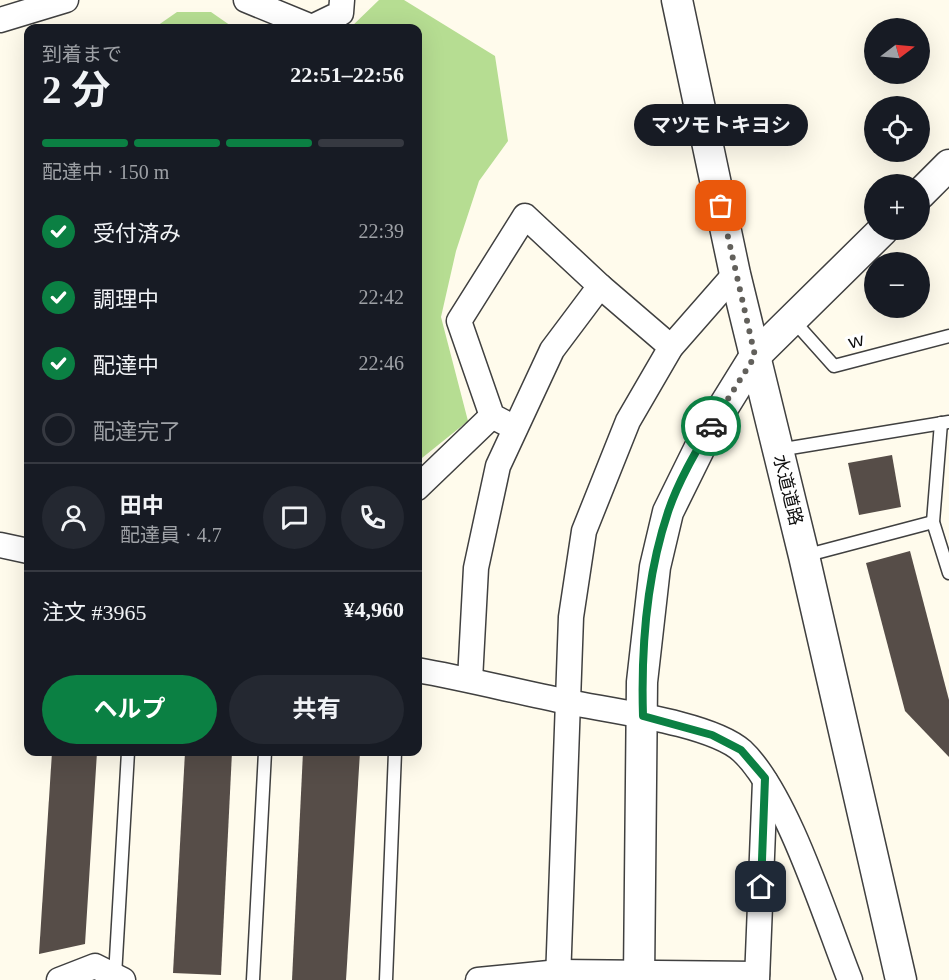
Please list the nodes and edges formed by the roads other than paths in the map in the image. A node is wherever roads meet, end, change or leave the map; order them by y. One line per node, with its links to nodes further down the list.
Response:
1 (66, 0): 5 (street)
2 (246, 0): 6 (street)
3 (342, 0): 7 (street)
4 (677, 0): 11 (street, 水道道路)
5 (1, 17)
6 (305, 24)
7 (318, 24)
8 (949, 165): 9 (street)
9 (930, 184)
10 (873, 240): 13 (street)
11 (735, 274): 15 (street); 16 (street, 水道道路)
12 (600, 286): 15 (street); 17 (street); 19 (street)
13 (791, 318): 14 (lane, ｗ); 16 (street)
14 (949, 336)
15 (671, 346): 29 (street)
16 (755, 356): 20 (street, 水道道路); 30 (street)
17 (492, 416): 19 (street); 21 (street)
18 (945, 422): 20 (lane); 22 (lane)
19 (515, 428): 28 (street)
20 (778, 450): 25 (street, 水道道路)
21 (422, 483)
22 (933, 522): 25 (lane); 26 (lane)
23 (0, 545): 24 (street)
24 (24, 550)
25 (804, 556): 44 (street, 水道道路)
26 (949, 573)
27 (422, 671): 28 (street)
28 (470, 680): 29 (street)
29 (567, 702): 30 (street); 35 (street)
30 (643, 716): 34 (street); 36 (street)
31 (128, 756): 38 (lane)
32 (265, 756): 40 (lane)
33 (395, 756): 41 (lane)
34 (765, 778): 37 (street); 43 (street)
35 (558, 976): 36 (street); 42 (street)
36 (639, 976): 37 (street)
37 (757, 977)
38 (119, 978): 39 (street)
39 (59, 980)
40 (253, 980)
41 (386, 980)
42 (478, 980)
43 (850, 980)
44 (901, 980)

